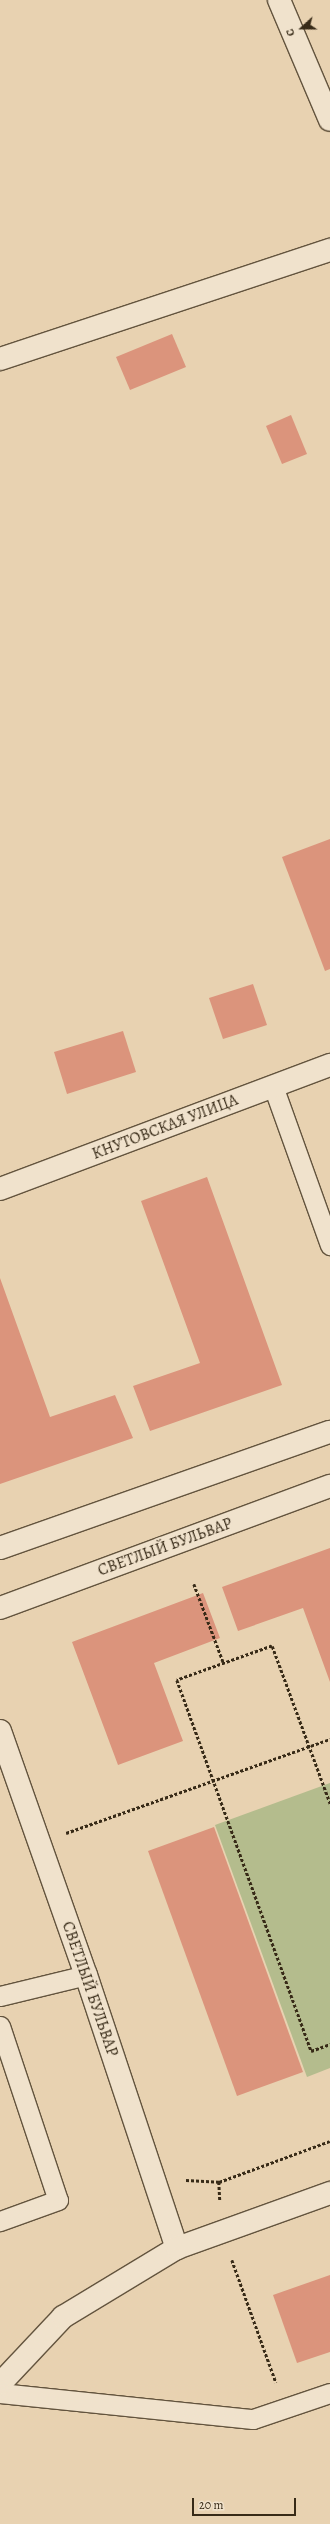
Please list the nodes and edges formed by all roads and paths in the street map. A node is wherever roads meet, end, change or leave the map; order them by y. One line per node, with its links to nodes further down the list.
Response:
1 (279, 0): 2 (street)
2 (330, 120)
3 (330, 250): 4 (street)
4 (0, 359)
5 (330, 1064): 6 (street, КНУТОВСКАЯ УЛИЦА)
6 (273, 1086): 7 (street, КНУТОВСКАЯ УЛИЦА); 8 (lane)
7 (0, 1189)
8 (330, 1245)
9 (330, 1432): 11 (street)
10 (330, 1486): 13 (street, СВЕТЛЫЙ БУЛЬВАР)
11 (0, 1548)
12 (194, 1584): 14 (path)
13 (0, 1608)
14 (224, 1664): 17 (path); 18 (path)
15 (0, 1731): 20 (street, СВЕТЛЫЙ БУЛЬВАР)
16 (330, 1739): 17 (path)
17 (309, 1746): 18 (path); 19 (path)
18 (214, 1780): 20 (path); 24 (path)
19 (330, 1804)
20 (39, 1842): 21 (street, СВЕТЛЫЙ БУЛЬВАР)
21 (86, 1974): 22 (lane); 26 (street, СВЕТЛЫЙ БУЛЬВАР)
22 (0, 1996)
23 (0, 2026): 29 (lane)
24 (330, 2044)
25 (330, 2141): 27 (path)
26 (154, 2179): 27 (path); 31 (street, СВЕТЛЫЙ БУЛЬВАР)
27 (219, 2182): 30 (path)
28 (330, 2194): 30 (street)
29 (0, 2221)
30 (222, 2232): 31 (street); 35 (path)
31 (177, 2248): 32 (street)
32 (0, 2384)
33 (0, 2393): 35 (lane)
34 (330, 2393): 35 (lane)
35 (285, 2408)

